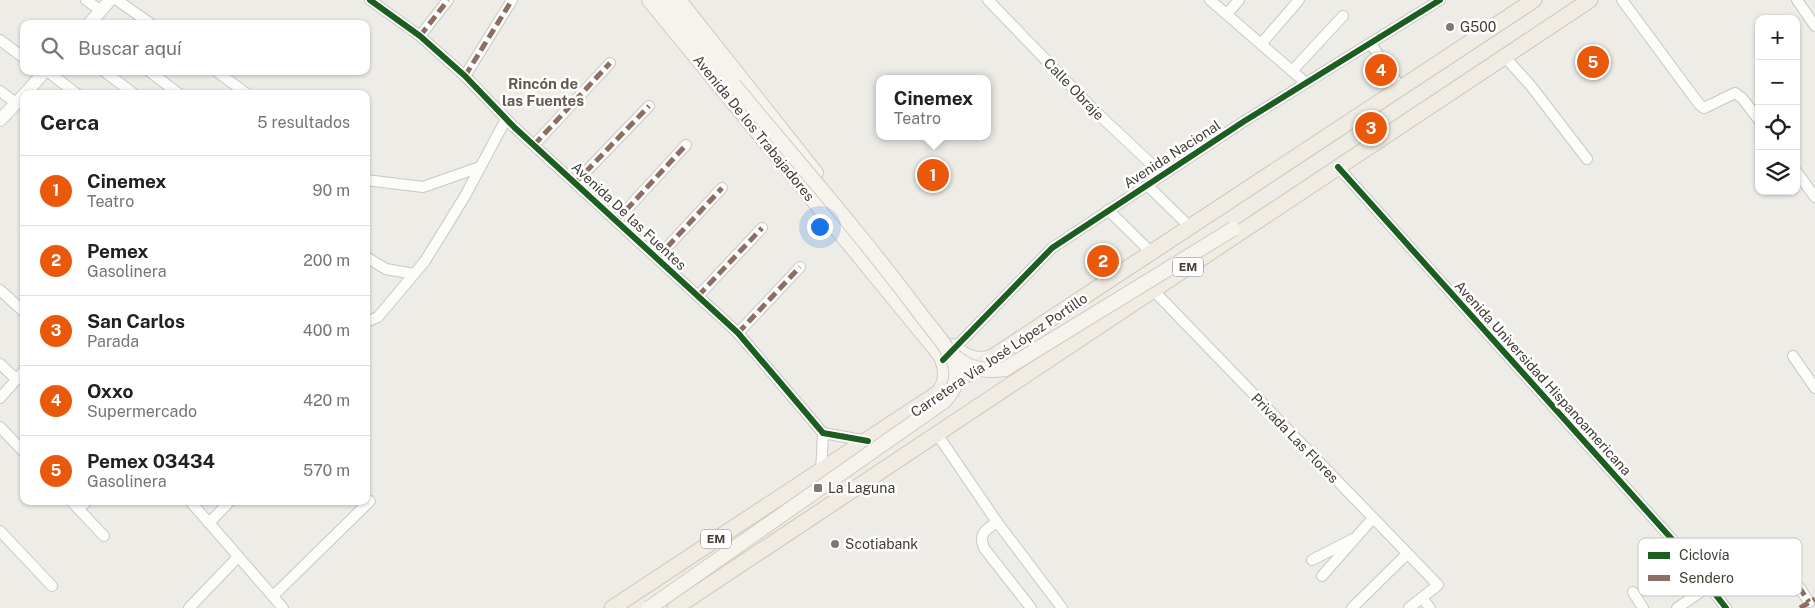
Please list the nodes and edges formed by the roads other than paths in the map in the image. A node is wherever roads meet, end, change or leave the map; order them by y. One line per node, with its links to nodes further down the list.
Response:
1 (86, 0): 19 (street)
2 (110, 0): 19 (street)
3 (117, 0): 23 (street)
4 (370, 0): 25 (street, Avenida De las Fuentes)
5 (448, 0): 25 (street)
6 (512, 0): 38 (street)
7 (649, 0): 39 (main road, Avenida De los Trabajadores)
8 (663, 0): 126 (main road, bridge)
9 (680, 0): 82 (main road, Avenida De los Trabajadores)
10 (988, 0): 59 (street, Calle Obraje)
11 (1210, 0): 20 (street)
12 (1240, 0): 20 (street)
13 (1299, 0): 27 (street)
14 (1440, 0): 28 (street, Avenida Nacional)
15 (1534, 0): 41 (main road, Carretera Vía José López Portillo / EM)
16 (1590, 0): 30 (main road, EM)
17 (1622, 0): 51 (street)
18 (1797, 0): 24 (street)
19 (101, 11): 22 (street)
20 (1227, 14): 27 (street)
21 (1343, 16): 32 (street)
22 (93, 20)
23 (145, 20)
24 (1815, 26)
25 (420, 36): 38 (street, Avenida De las Fuentes)
26 (0, 40): 29 (street)
27 (1260, 44): 32 (street)
28 (1371, 44): 40 (street, Avenida Nacional); 41 (street)
29 (20, 55)
30 (1504, 56): 56 (street); 58 (main road, EM)
31 (610, 63): 54 (street)
32 (1292, 71): 40 (street)
33 (42, 75): 42 (street)
34 (48, 75): 43 (street)
35 (109, 75): 44 (street)
36 (154, 75): 45 (street)
37 (221, 75): 46 (street)
38 (465, 76): 52 (street, Avenida De las Fuentes)
39 (716, 82): 65 (main road, bridge); 85 (main road, Avenida De los Trabajadores)
40 (1306, 84): 59 (street, Avenida Nacional)
41 (1401, 88): 69 (main road, Carretera Vía José López Portillo / EM)
42 (29, 90)
43 (71, 90)
44 (129, 90)
45 (174, 90)
46 (242, 90)
47 (0, 91): 48 (street)
48 (20, 94)
49 (20, 100): 53 (street)
50 (649, 106): 62 (street)
51 (1755, 115)
52 (506, 119): 54 (street, Avenida De las Fuentes); 57 (street)
53 (0, 120)
54 (534, 145): 62 (street, Avenida De las Fuentes)
55 (686, 145): 68 (street)
56 (1587, 159)
57 (480, 166): 61 (street); 75 (street)
58 (1338, 167): 65 (main road, EM); 109 (street, Avenida Universidad Hispanoamericana)
59 (1163, 175): 63 (street, Avenida Nacional)
60 (1800, 176): 66 (street)
61 (370, 180)
62 (575, 184): 68 (street, Avenida De las Fuentes)
63 (1147, 185): 67 (street, Avenida Nacional); 69 (street)
64 (722, 188): 72 (street)
65 (1308, 188): 77 (main road, EM)
66 (1815, 197)
67 (1108, 210): 71 (street); 82 (street, Avenida Nacional)
68 (616, 220): 72 (street, Avenida De las Fuentes)
69 (1190, 227): 71 (main road, Carretera Vía José López Portillo / EM)
70 (762, 228): 78 (street)
71 (1152, 253): 83 (main road, Carretera Vía José López Portillo / EM)
72 (657, 258): 78 (street, Avenida De las Fuentes)
73 (370, 259): 75 (street)
74 (800, 267): 81 (street)
75 (414, 274): 80 (street)
76 (0, 290): 79 (street)
77 (1154, 291): 94 (main road, EM); 104 (street, Privada Las Flores)
78 (698, 296): 81 (street, Avenida De las Fuentes)
79 (20, 308)
80 (370, 320)
81 (738, 333): 93 (street, Avenida De las Fuentes)
82 (955, 348): 83 (main road, Avenida De los Trabajadores); 85 (street, Avenida Nacional)
83 (998, 355): 91 (main road, Carretera Vía José López Portillo / EM)
84 (1793, 356): 89 (street)
85 (942, 360): 91 (main road)
86 (0, 364): 87 (street)
87 (20, 373)
88 (20, 376): 90 (street)
89 (1815, 388)
90 (0, 398)
91 (929, 400): 95 (main road, Carretera Vía José López Portillo / EM)
92 (0, 427): 96 (street)
93 (823, 433): 95 (street); 97 (street)
94 (937, 434): 105 (street); 127 (main road, EM)
95 (868, 441): 97 (main road, Carretera Vía José López Portillo / EM)
96 (20, 448)
97 (821, 472): 125 (main road, Carretera Vía José López Portillo / EM)
98 (75, 505): 103 (street)
99 (83, 505): 103 (street)
100 (193, 505): 106 (street)
101 (226, 505): 106 (street)
102 (366, 505): 118 (street)
103 (79, 509): 108 (street)
104 (1373, 518): 110 (street); 111 (street, Privada Las Flores)
105 (997, 522): 128 (street); 129 (street)
106 (209, 523): 112 (street)
107 (0, 531): 115 (street)
108 (104, 536)
109 (1671, 538)
110 (1353, 539): 113 (street); 114 (street)
111 (1408, 554): 121 (street, Privada Las Flores); 130 (street)
112 (238, 557): 118 (street); 123 (street)
113 (1312, 560)
114 (1322, 576)
115 (52, 586)
116 (1802, 590): 122 (street)
117 (1633, 592): 133 (street)
118 (272, 596): 124 (street)
119 (1694, 596): 134 (street)
120 (1717, 596): 135 (street, Avenida Universidad Hispanoamericana)
121 (1422, 598): 131 (street); 132 (street)
122 (1812, 600): 136 (street)
123 (189, 608)
124 (283, 608)
125 (612, 608)
126 (649, 608)
127 (675, 608)
128 (1031, 608)
129 (1062, 608)
130 (1352, 608)
131 (1409, 608)
132 (1430, 608)
133 (1643, 608)
134 (1677, 608)
135 (1726, 608)
136 (1800, 608)

